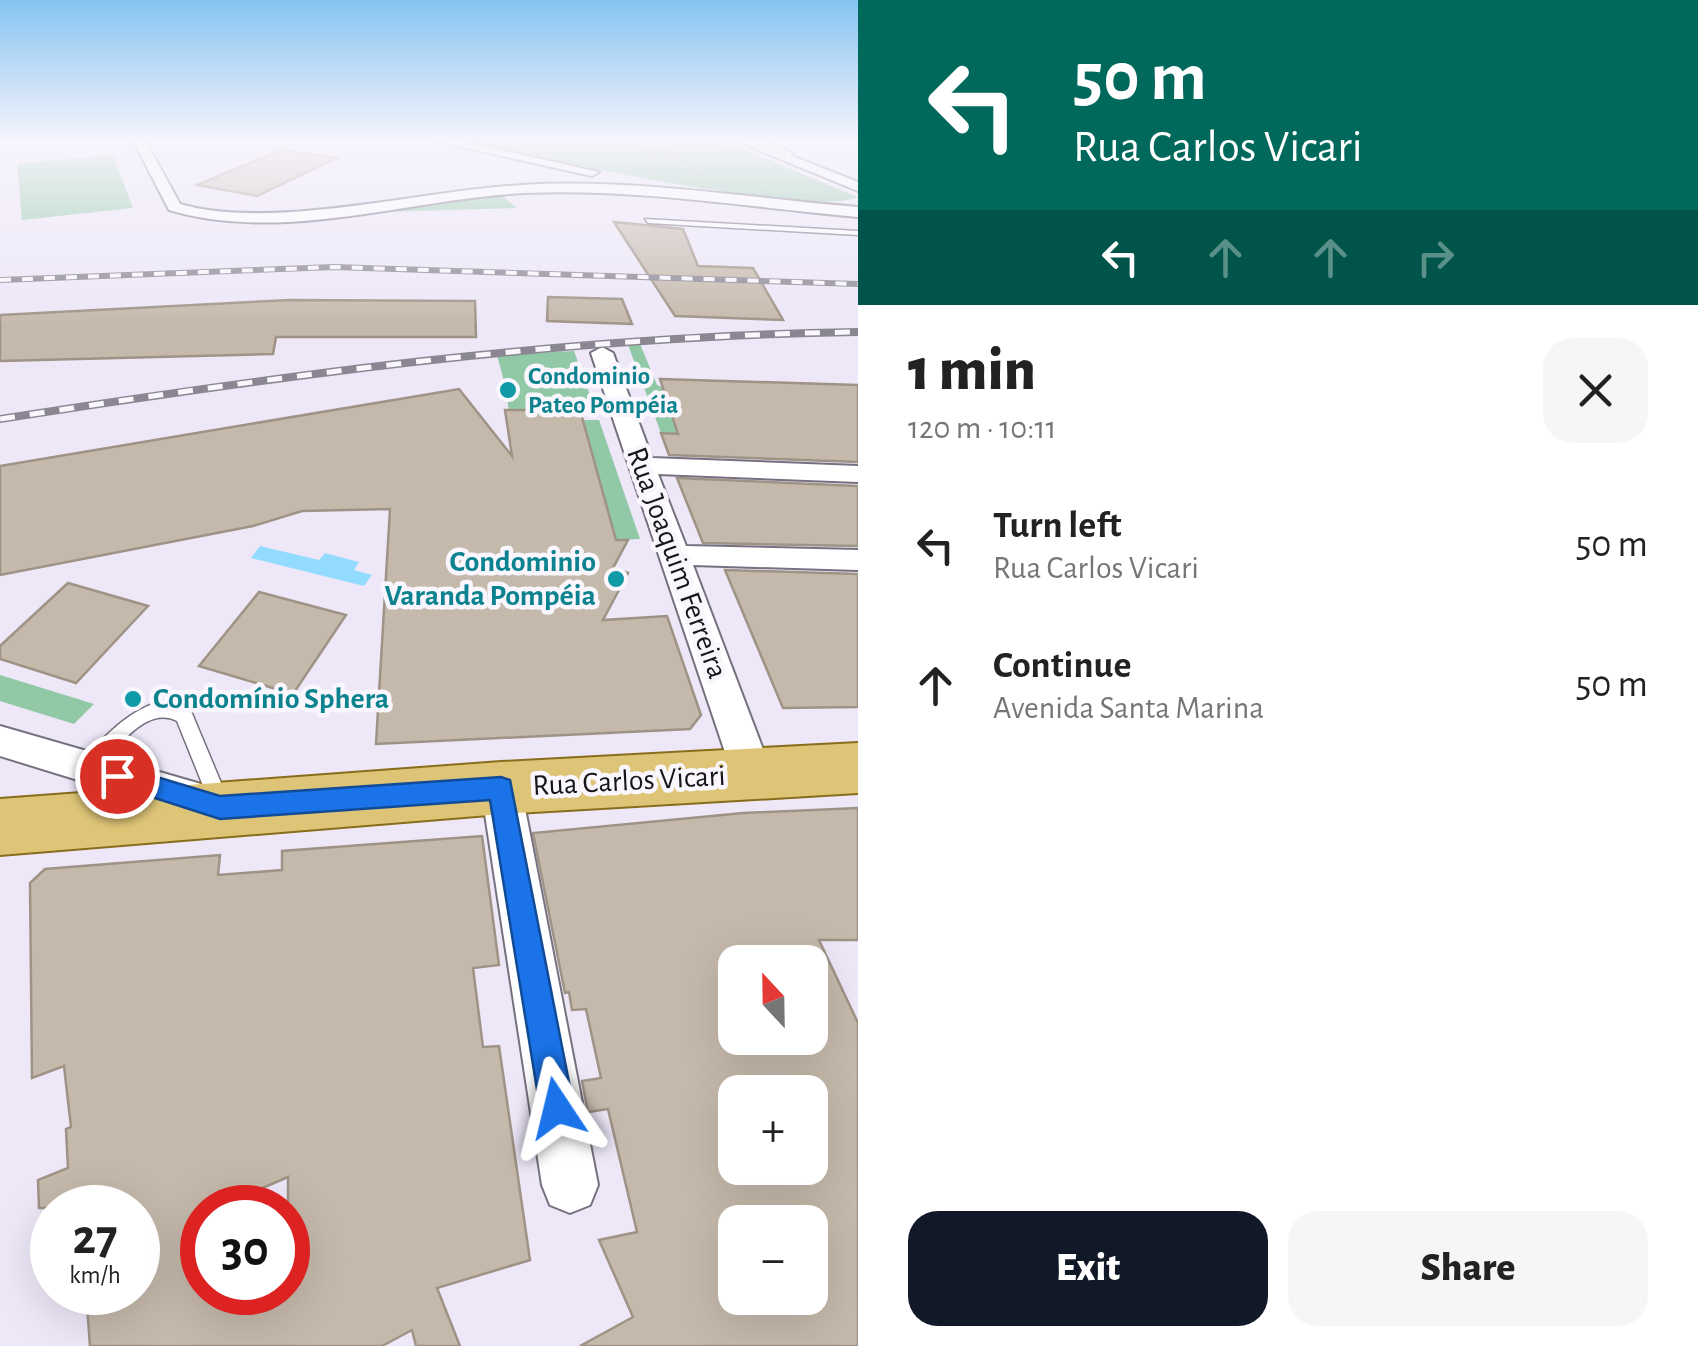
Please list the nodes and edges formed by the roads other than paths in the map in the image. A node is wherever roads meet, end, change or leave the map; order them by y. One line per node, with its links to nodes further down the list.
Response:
1 (173, 203): 4 (street)
2 (183, 203): 3 (street)
3 (361, 203)
4 (404, 203)
5 (787, 203): 7 (street)
6 (797, 203): 7 (street)
7 (858, 208)
8 (648, 221): 9 (lane)
9 (858, 233)
10 (602, 353): 11 (street, Rua Joaquim Ferreira)
11 (642, 465): 12 (street); 13 (street, Rua Joaquim Ferreira)
12 (858, 474)
13 (674, 554): 14 (street); 18 (street, Rua Joaquim Ferreira)
14 (858, 560)
15 (0, 741): 16 (street)
16 (88, 767): 20 (street); 20 (lane)
17 (858, 768): 18 (main road, Rua Carlos Vicari)
18 (752, 773): 19 (main road, Rua Carlos Vicari)
19 (501, 788): 20 (main road, Rua Carlos Vicari); 22 (street)
20 (220, 808): 21 (main road, Rua Carlos Vicari)
21 (0, 827)
22 (570, 1185)

